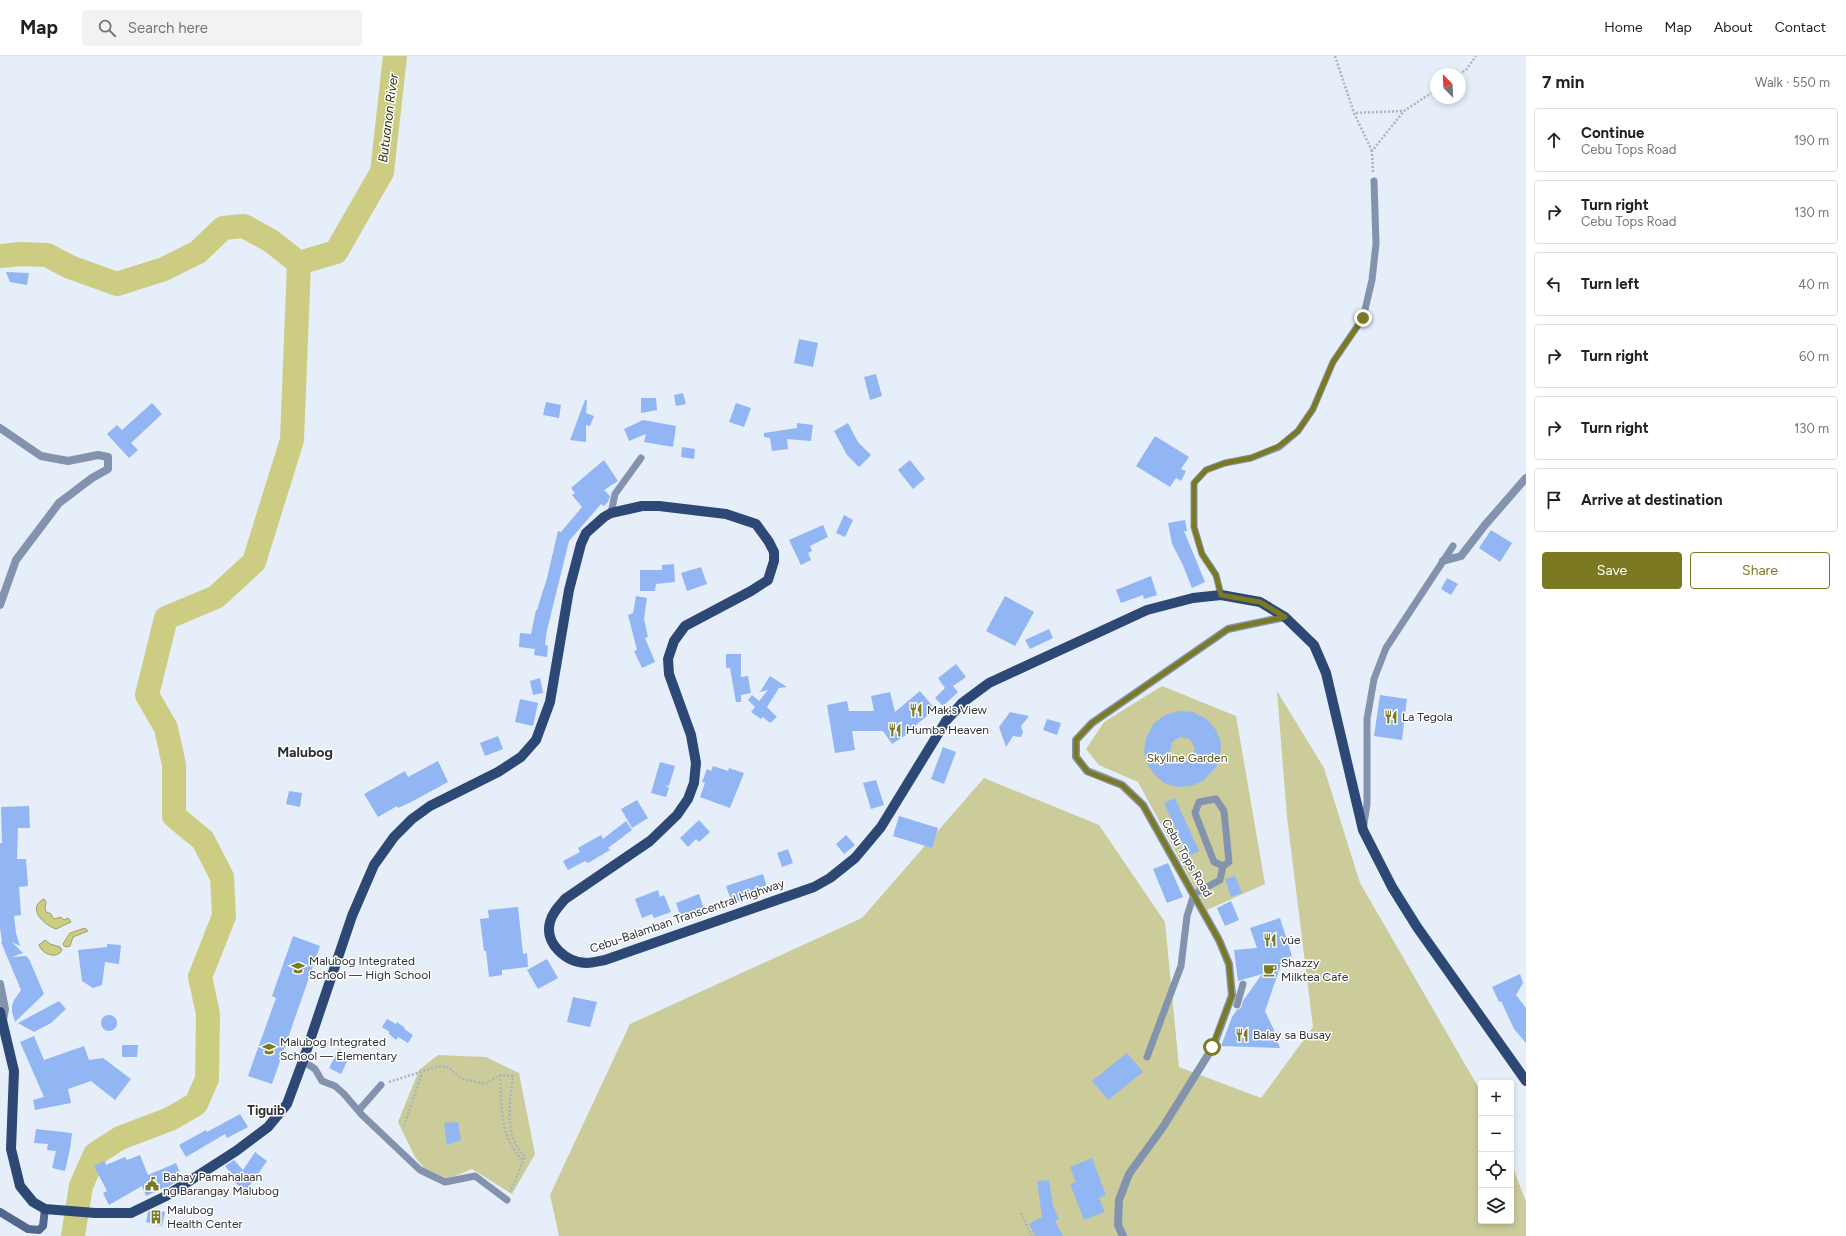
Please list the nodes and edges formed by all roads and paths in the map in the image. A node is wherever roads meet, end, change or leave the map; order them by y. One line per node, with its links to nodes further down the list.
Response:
1 (1335, 56): 6 (path)
2 (1476, 56): 3 (path)
3 (1466, 70)
4 (1430, 94): 5 (path)
5 (1404, 111): 6 (path); 7 (path)
6 (1354, 113): 7 (path)
7 (1372, 151): 8 (path)
8 (1374, 181): 15 (lane)
9 (0, 428): 16 (street)
10 (641, 458): 12 (lane)
11 (1526, 478): 14 (street)
12 (611, 513): 15 (main road, Cebu-Balamban Transcentral Highway); 28 (main road, Cebu-Balamban Transcentral Highway)
13 (1453, 546): 14 (lane)
14 (1443, 561): 18 (lane)
15 (1221, 595): 17 (main road, Cebu-Balamban Transcentral Highway)
16 (0, 605)
17 (1285, 617): 18 (main road, Cebu-Balamban Transcentral Highway); 20 (street, Cebu Tops Road)
18 (1363, 830): 31 (main road, Cebu-Balamban Transcentral Highway)
19 (1223, 866): 19 (lane); 20 (lane)
20 (1194, 894): 23 (street, Cebu Tops Road); 27 (lane)
21 (0, 984): 26 (street)
22 (1243, 984): 23 (lane)
23 (1236, 996): 24 (lane); 41 (street, Cebu Tops Road)
24 (1236, 1005)
25 (0, 1012): 26 (main road)
26 (3, 1025): 37 (main road)
27 (1147, 1058)
28 (303, 1061): 33 (lane); 37 (main road, Cebu-Balamban Transcentral Highway)
29 (422, 1073): 30 (path); 32 (path); 34 (path)
30 (500, 1074): 35 (path); 35 (path)
31 (1526, 1081)
32 (381, 1085): 33 (lane)
33 (359, 1110): 36 (lane)
34 (404, 1126)
35 (523, 1160): 36 (path)
36 (507, 1200)
37 (44, 1209): 38 (street)
38 (0, 1212)
39 (1021, 1213): 40 (path)
40 (1032, 1236)
41 (1122, 1236)

